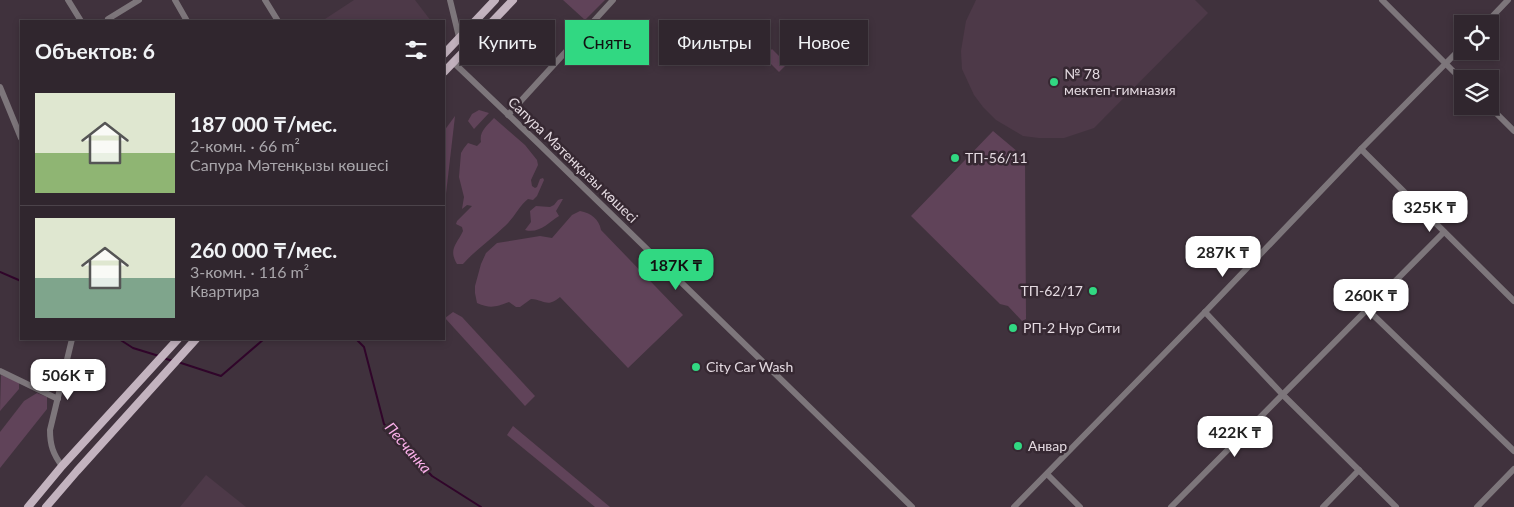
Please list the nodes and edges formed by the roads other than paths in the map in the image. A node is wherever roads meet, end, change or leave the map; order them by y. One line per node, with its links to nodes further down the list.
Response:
1 (68, 0): 13 (street)
2 (139, 0): 12 (street)
3 (174, 0): 14 (street)
4 (265, 0): 15 (street)
5 (450, 0): 17 (street)
6 (495, 0): 16 (main road)
7 (513, 0): 21 (main road)
8 (613, 0): 26 (street)
9 (1382, 0): 22 (street)
10 (1508, 0): 11 (street)
11 (1494, 15)
12 (108, 19)
13 (80, 20)
14 (185, 20)
15 (277, 20)
16 (476, 20)
17 (460, 37): 18 (main road)
18 (445, 53)
19 (445, 55): 21 (main road)
20 (1454, 56): 22 (street)
21 (453, 62): 23 (main road); 26 (street, Сапура Мәтенқызы көшесі)
22 (1447, 64): 24 (street); 30 (street)
23 (445, 71)
24 (1454, 71)
25 (0, 87): 29 (street)
26 (508, 115): 50 (street, Сапура Мәтенқызы көшесі)
27 (1498, 115): 28 (street)
28 (1514, 131)
29 (20, 136)
30 (1361, 149): 31 (street); 34 (street)
31 (1444, 232): 32 (street); 33 (street)
32 (1514, 301)
33 (1367, 309): 39 (street); 43 (street)
34 (1205, 312): 39 (street); 47 (street)
35 (72, 340): 40 (street)
36 (177, 340): 41 (main road)
37 (194, 341): 42 (main road)
38 (0, 371): 40 (street)
39 (1283, 394): 46 (street); 53 (street)
40 (58, 398): 44 (street)
41 (94, 431): 42 (main road); 44 (main road)
42 (104, 440): 49 (main road)
43 (1514, 452)
44 (62, 466): 48 (main road)
45 (1514, 469): 56 (street)
46 (1359, 470): 54 (street); 55 (street)
47 (1047, 474): 51 (street); 52 (street)
48 (28, 507)
49 (46, 507)
50 (912, 507)
51 (1014, 507)
52 (1080, 507)
53 (1172, 507)
54 (1324, 507)
55 (1396, 507)
56 (1477, 507)

